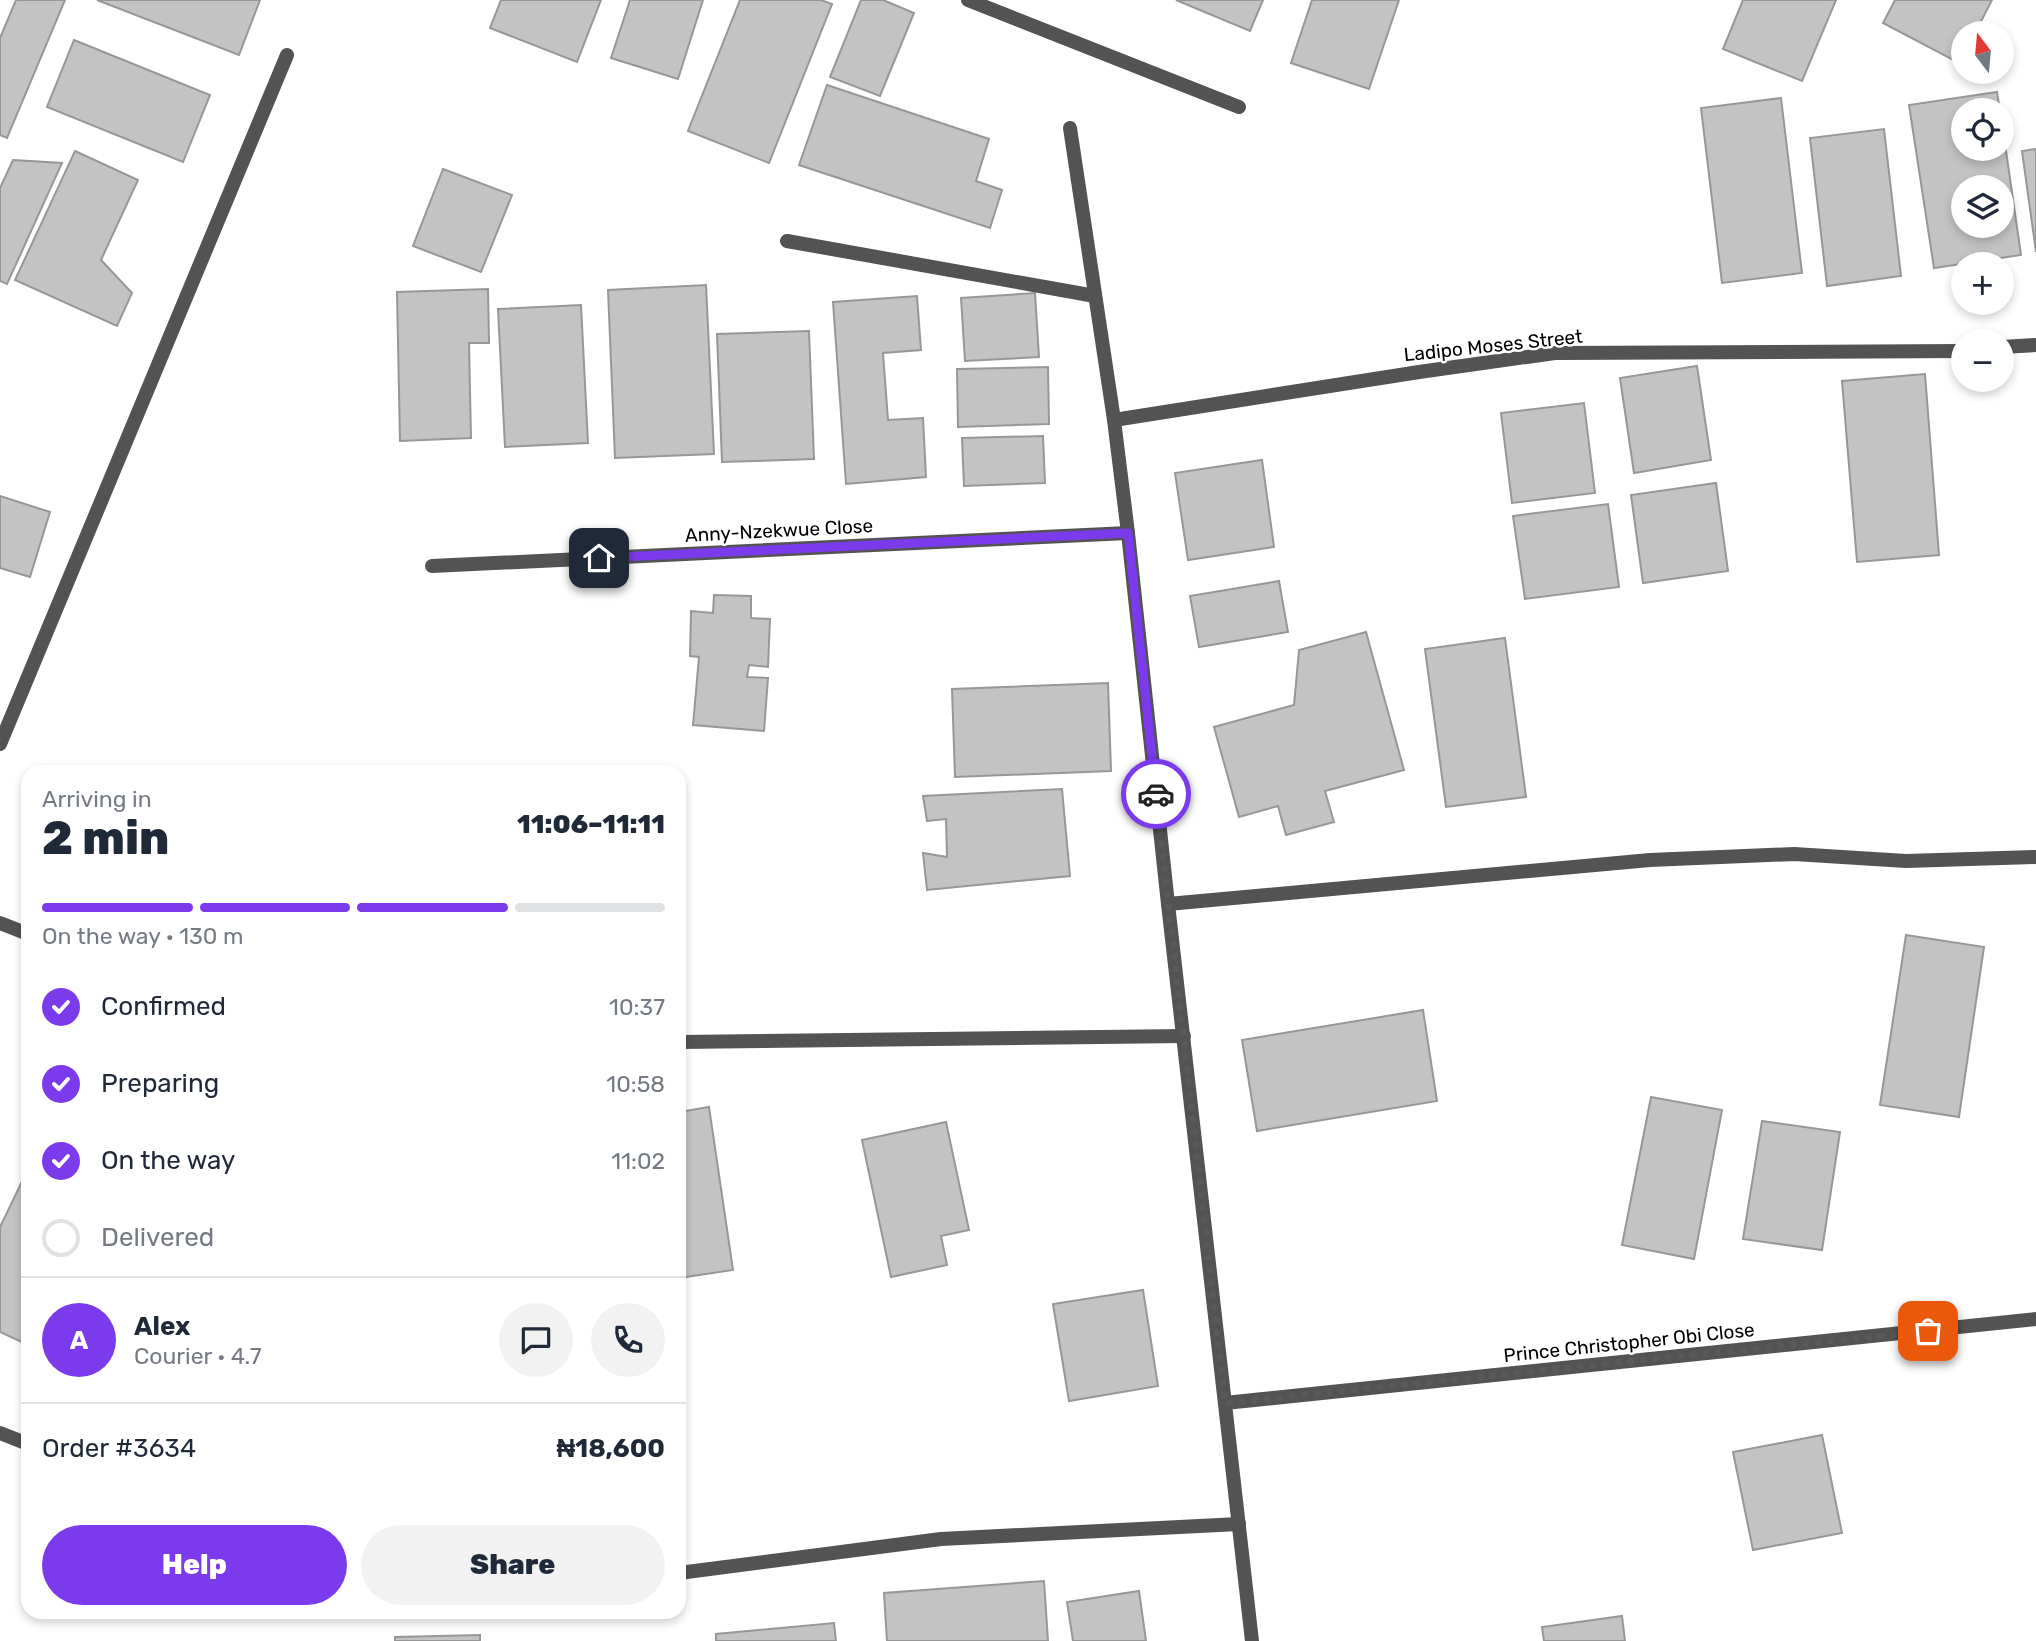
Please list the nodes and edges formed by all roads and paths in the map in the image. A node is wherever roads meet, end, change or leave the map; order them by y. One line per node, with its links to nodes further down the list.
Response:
1 (968, 0): 3 (street)
2 (287, 55): 13 (street)
3 (1239, 107)
4 (1070, 128): 6 (street)
5 (787, 241): 6 (street)
6 (1095, 296): 10 (street)
7 (2036, 345): 8 (street)
8 (2014, 346)
9 (1951, 351): 10 (street, Ladipo Moses Street)
10 (1114, 420): 11 (street)
11 (1128, 533): 12 (street, Anny-Nzekwue Close); 15 (street)
12 (432, 566)
13 (0, 744)
14 (2036, 856): 15 (street)
15 (1168, 904): 18 (street)
16 (0, 923): 17 (street)
17 (21, 931)
18 (1184, 1036): 19 (street); 21 (street)
19 (686, 1042)
20 (2036, 1319): 21 (street, Prince Christopher Obi Close)
21 (1225, 1403): 24 (street)
22 (0, 1433): 23 (street)
23 (21, 1441)
24 (1239, 1524): 25 (street); 26 (street)
25 (686, 1572)
26 (1252, 1641)

